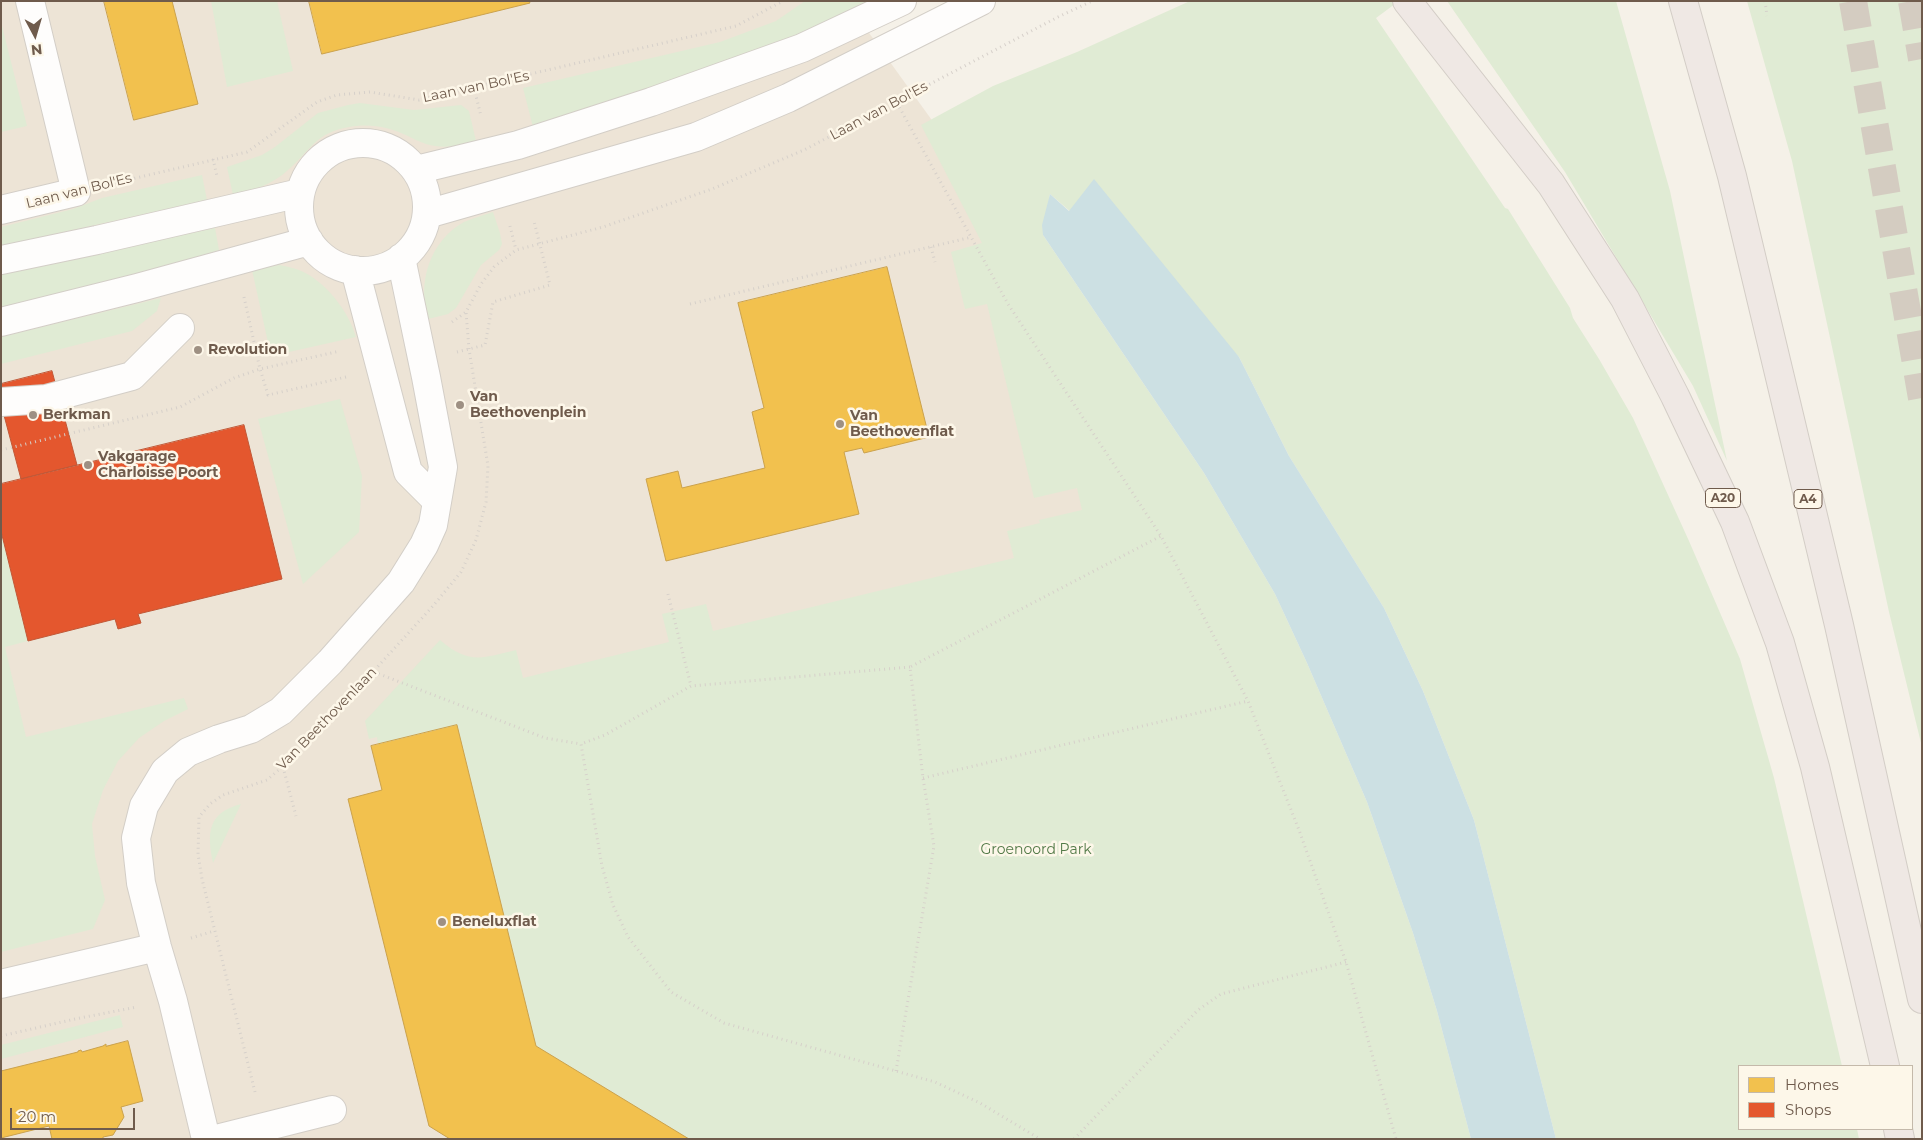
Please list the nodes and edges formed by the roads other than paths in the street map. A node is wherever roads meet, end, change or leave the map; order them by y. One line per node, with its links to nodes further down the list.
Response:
1 (30, 1): 8 (street, Laan van Bol'Es)
2 (902, 1): 6 (street)
3 (981, 1): 9 (street)
4 (1408, 1): 21 (highway, A20)
5 (1683, 1): 20 (highway, A4)
6 (416, 170): 7 (street); 9 (street)
7 (300, 193): 10 (street); 12 (street)
8 (1, 210)
9 (427, 214): 11 (street)
10 (309, 241): 13 (street); 14 (street)
11 (401, 258): 13 (street); 17 (street)
12 (1, 260)
13 (355, 270): 17 (street)
14 (1, 322)
15 (180, 328): 16 (street)
16 (1, 402)
17 (437, 502): 18 (street)
18 (157, 947): 19 (street); 23 (street)
19 (1, 984)
20 (1922, 999)
21 (1885, 1065)
22 (332, 1110): 24 (street)
23 (206, 1139)
24 (216, 1139)

